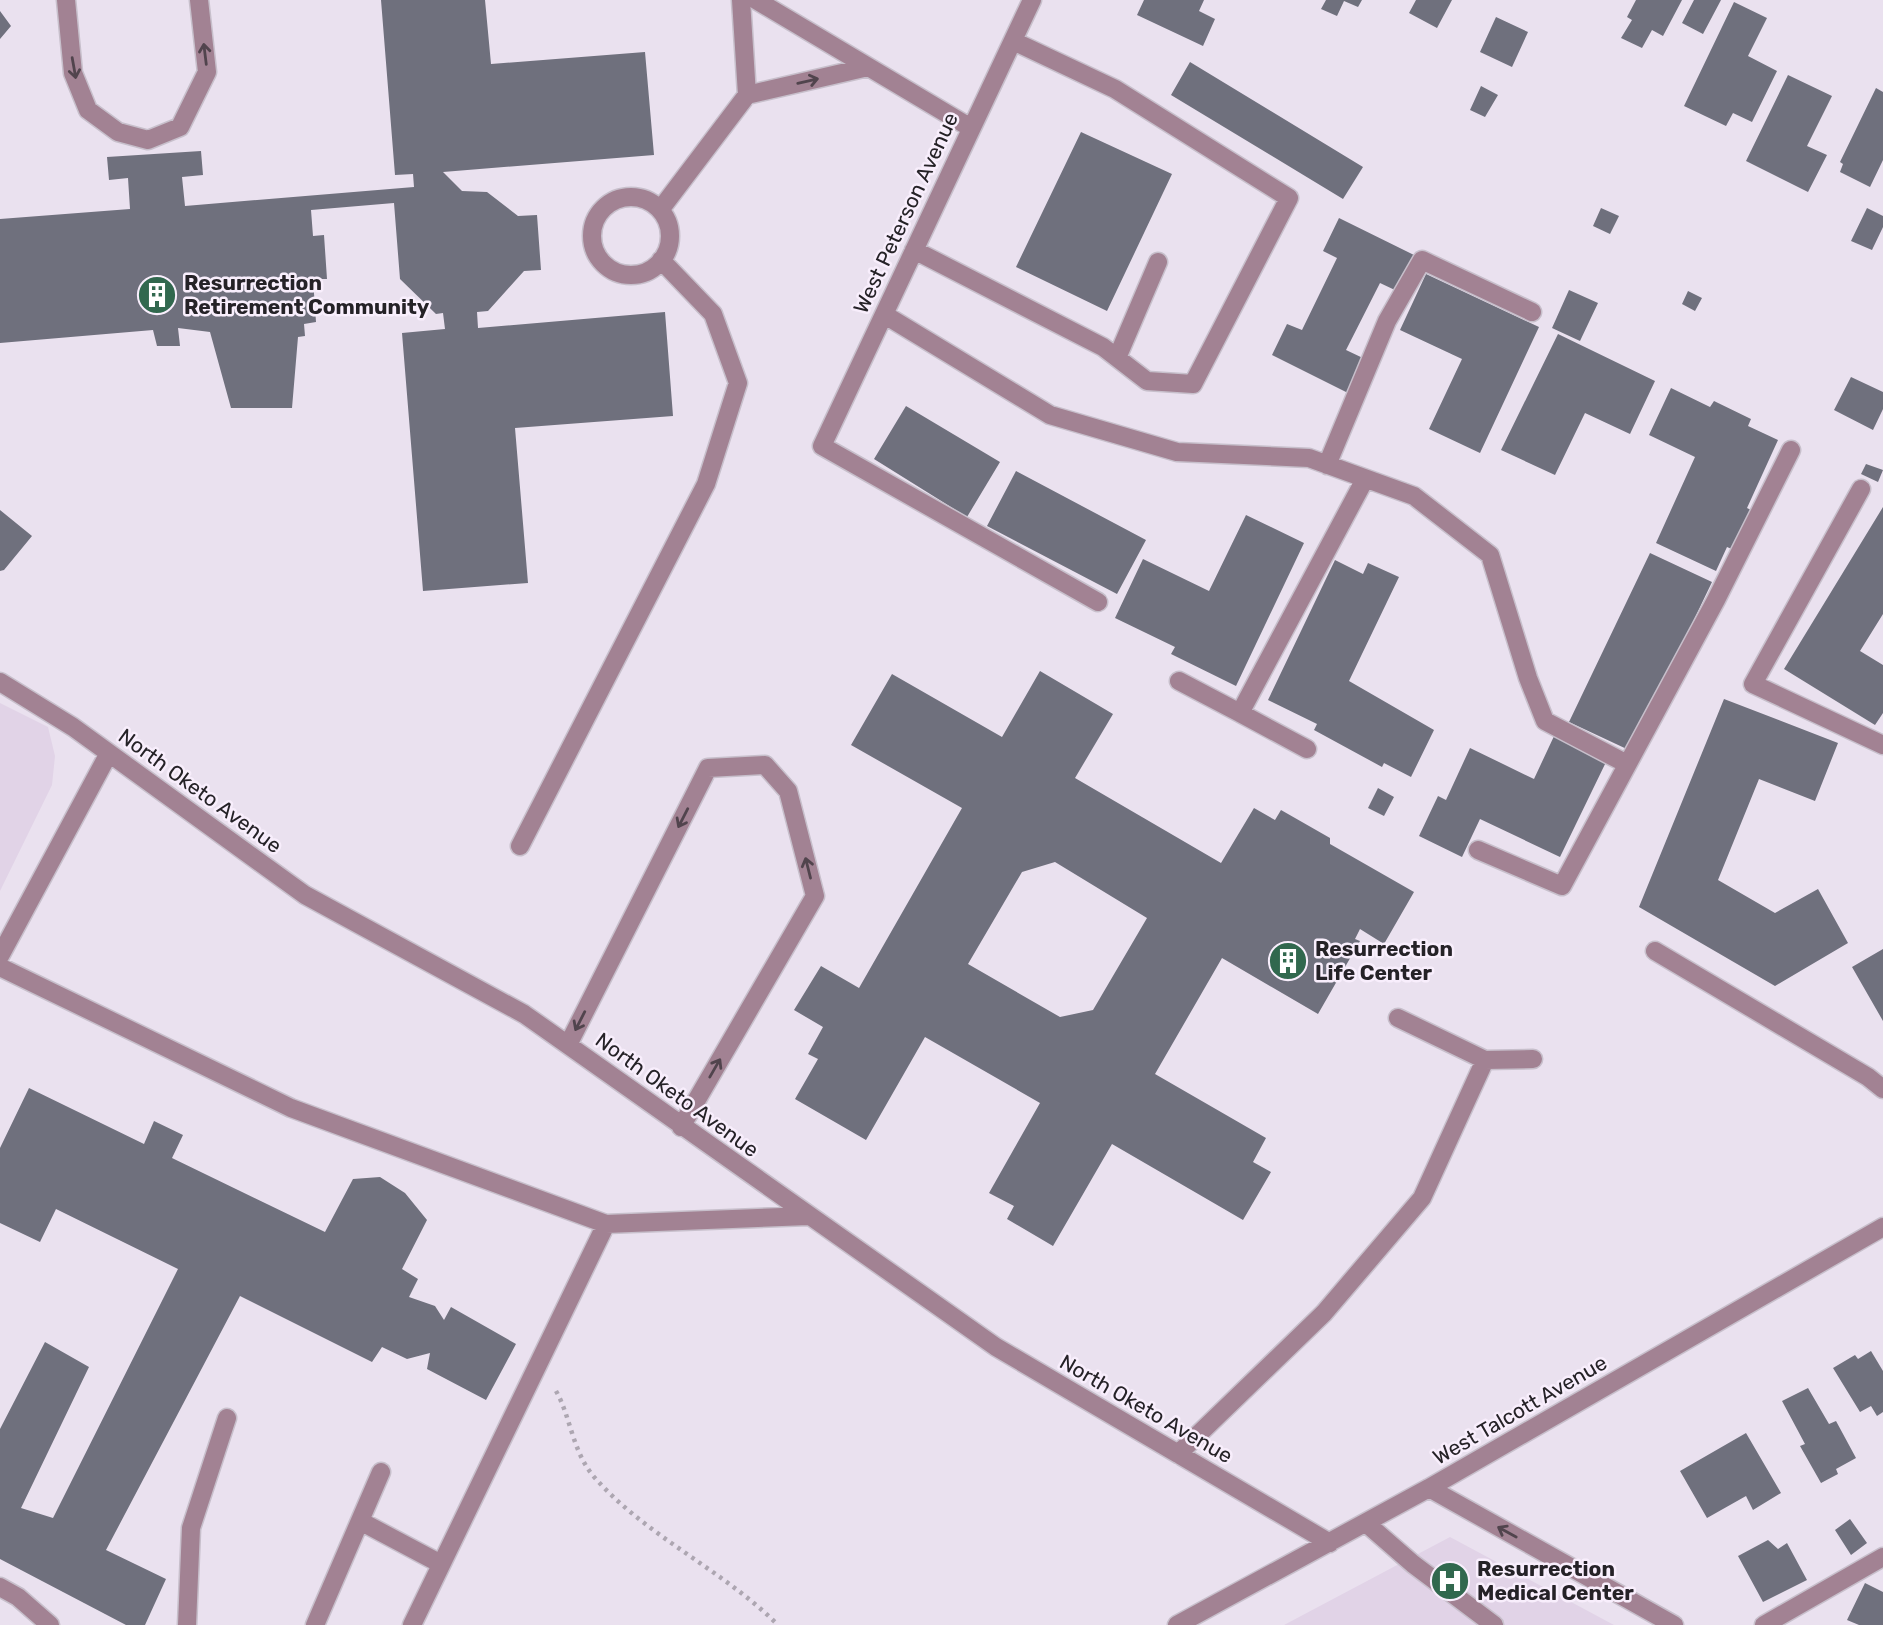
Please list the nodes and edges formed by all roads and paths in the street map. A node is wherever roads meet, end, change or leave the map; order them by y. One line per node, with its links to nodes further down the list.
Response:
1 (66, 0): 2 (street, one-way to 2)
2 (199, 0)
3 (741, 0): 8 (street)
4 (756, 0): 7 (street)
5 (1032, 0): 6 (street, West Peterson Avenue)
6 (1013, 40): 9 (street, West Peterson Avenue); 16 (street)
7 (868, 67): 8 (street, one-way to 7); 9 (street)
8 (747, 95): 10 (street)
9 (971, 128): 11 (street, West Peterson Avenue)
10 (660, 210): 12 (street); 12 (street)
11 (914, 250): 15 (street, West Peterson Avenue); 16 (street)
12 (662, 260): 29 (street)
13 (1158, 262): 16 (street)
14 (1532, 312): 18 (street)
15 (885, 315): 18 (street); 21 (street, West Peterson Avenue)
16 (1117, 358)
17 (1791, 450): 28 (street)
18 (1326, 465): 19 (street)
19 (1365, 479): 24 (street); 28 (street)
20 (1861, 489): 25 (street)
21 (1098, 602)
22 (1179, 681): 24 (street)
23 (0, 682): 27 (street, North Oketo Avenue)
24 (1240, 713): 26 (street)
25 (1883, 745)
26 (1307, 749)
27 (109, 753): 32 (street); 35 (street, North Oketo Avenue)
28 (1627, 764): 30 (street)
29 (520, 846)
30 (1478, 850)
31 (1655, 951): 38 (street)
32 (0, 956)
33 (0, 967): 41 (street)
34 (1398, 1017): 37 (street)
35 (568, 1045): 39 (street, North Oketo Avenue); 39 (street, one-way to 35)
36 (1533, 1059): 37 (street)
37 (1485, 1060): 45 (street)
38 (1883, 1089)
39 (681, 1127): 40 (street, North Oketo Avenue)
40 (808, 1216): 41 (street); 45 (street, North Oketo Avenue)
41 (606, 1224): 43 (street)
42 (1883, 1227): 47 (street, West Talcott Avenue)
43 (529, 1382): 52 (street); 59 (path)
44 (227, 1418): 56 (street)
45 (1178, 1454): 50 (street, North Oketo Avenue)
46 (381, 1472): 48 (street)
47 (1429, 1488): 49 (street, West Talcott Avenue); 61 (street, one-way to 47)
48 (360, 1521): 52 (street); 57 (street)
49 (1366, 1523): 50 (street, West Talcott Avenue); 54 (street)
50 (1329, 1543): 60 (street, West Talcott Avenue)
51 (1883, 1557): 62 (street)
52 (442, 1564): 58 (street)
53 (0, 1587): 55 (street)
54 (1486, 1623)
55 (50, 1625)
56 (187, 1625)
57 (316, 1625)
58 (412, 1625)
59 (778, 1625)
60 (1177, 1625)
61 (1674, 1625)
62 (1764, 1625)

